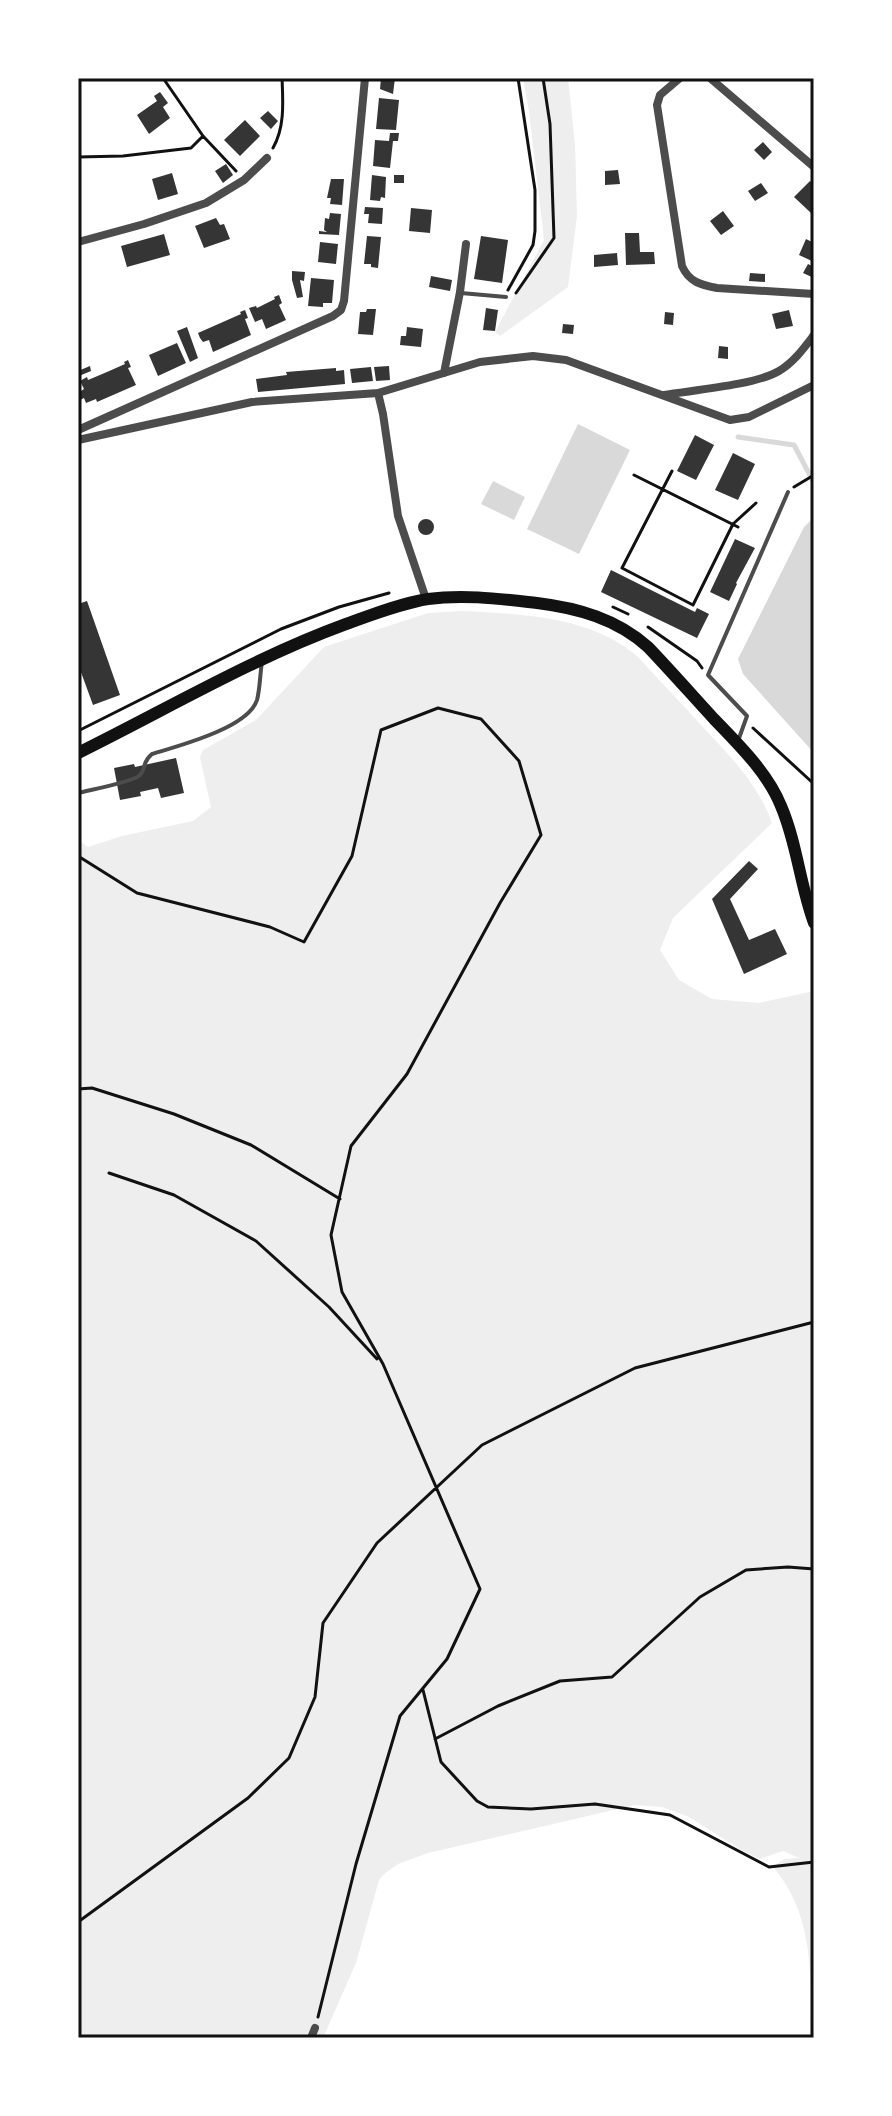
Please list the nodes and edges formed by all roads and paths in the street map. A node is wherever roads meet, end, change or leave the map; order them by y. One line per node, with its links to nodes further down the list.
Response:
1 (163, 78): 8 (path)
2 (282, 78): 10 (path)
3 (365, 78): 23 (street)
4 (518, 78): 17 (path)
5 (543, 78): 17 (path)
6 (680, 78): 16 (street)
7 (710, 78): 11 (street)
8 (203, 136): 9 (path); 12 (path)
9 (78, 157)
10 (267, 158): 12 (street)
11 (814, 167)
12 (244, 180): 13 (street)
13 (78, 242)
14 (466, 244): 15 (street)
15 (460, 292): 17 (lane); 19 (street)
16 (814, 294)
17 (505, 296)
18 (814, 335): 22 (street)
19 (444, 373): 21 (street); 22 (street)
20 (814, 385): 22 (street)
21 (378, 393): 24 (street); 33 (street)
22 (663, 395)
23 (78, 430)
24 (78, 440)
25 (672, 471): 28 (path)
26 (634, 475): 28 (path)
27 (814, 475): 29 (path)
28 (662, 490): 31 (path); 31 (path)
29 (788, 492): 35 (lane)
30 (756, 503): 31 (path)
31 (733, 524): 32 (path)
32 (738, 527)
33 (426, 599): 34 (main road); 35 (main road)
34 (262, 658): 36 (main road); 37 (lane)
35 (737, 743): 39 (main road)
36 (78, 753)
37 (78, 793)
38 (78, 856): 42 (path)
39 (814, 923)
40 (78, 1089): 42 (path)
41 (109, 1173): 44 (path)
42 (340, 1199): 44 (path)
43 (814, 1322): 45 (path)
44 (383, 1364): 45 (path)
45 (437, 1488): 47 (path); 50 (path)
46 (814, 1569): 48 (path)
47 (423, 1688): 48 (path); 51 (path)
48 (435, 1739): 49 (path)
49 (814, 1862)
50 (78, 1922)
51 (315, 2028): 52 (street)
52 (311, 2038)

